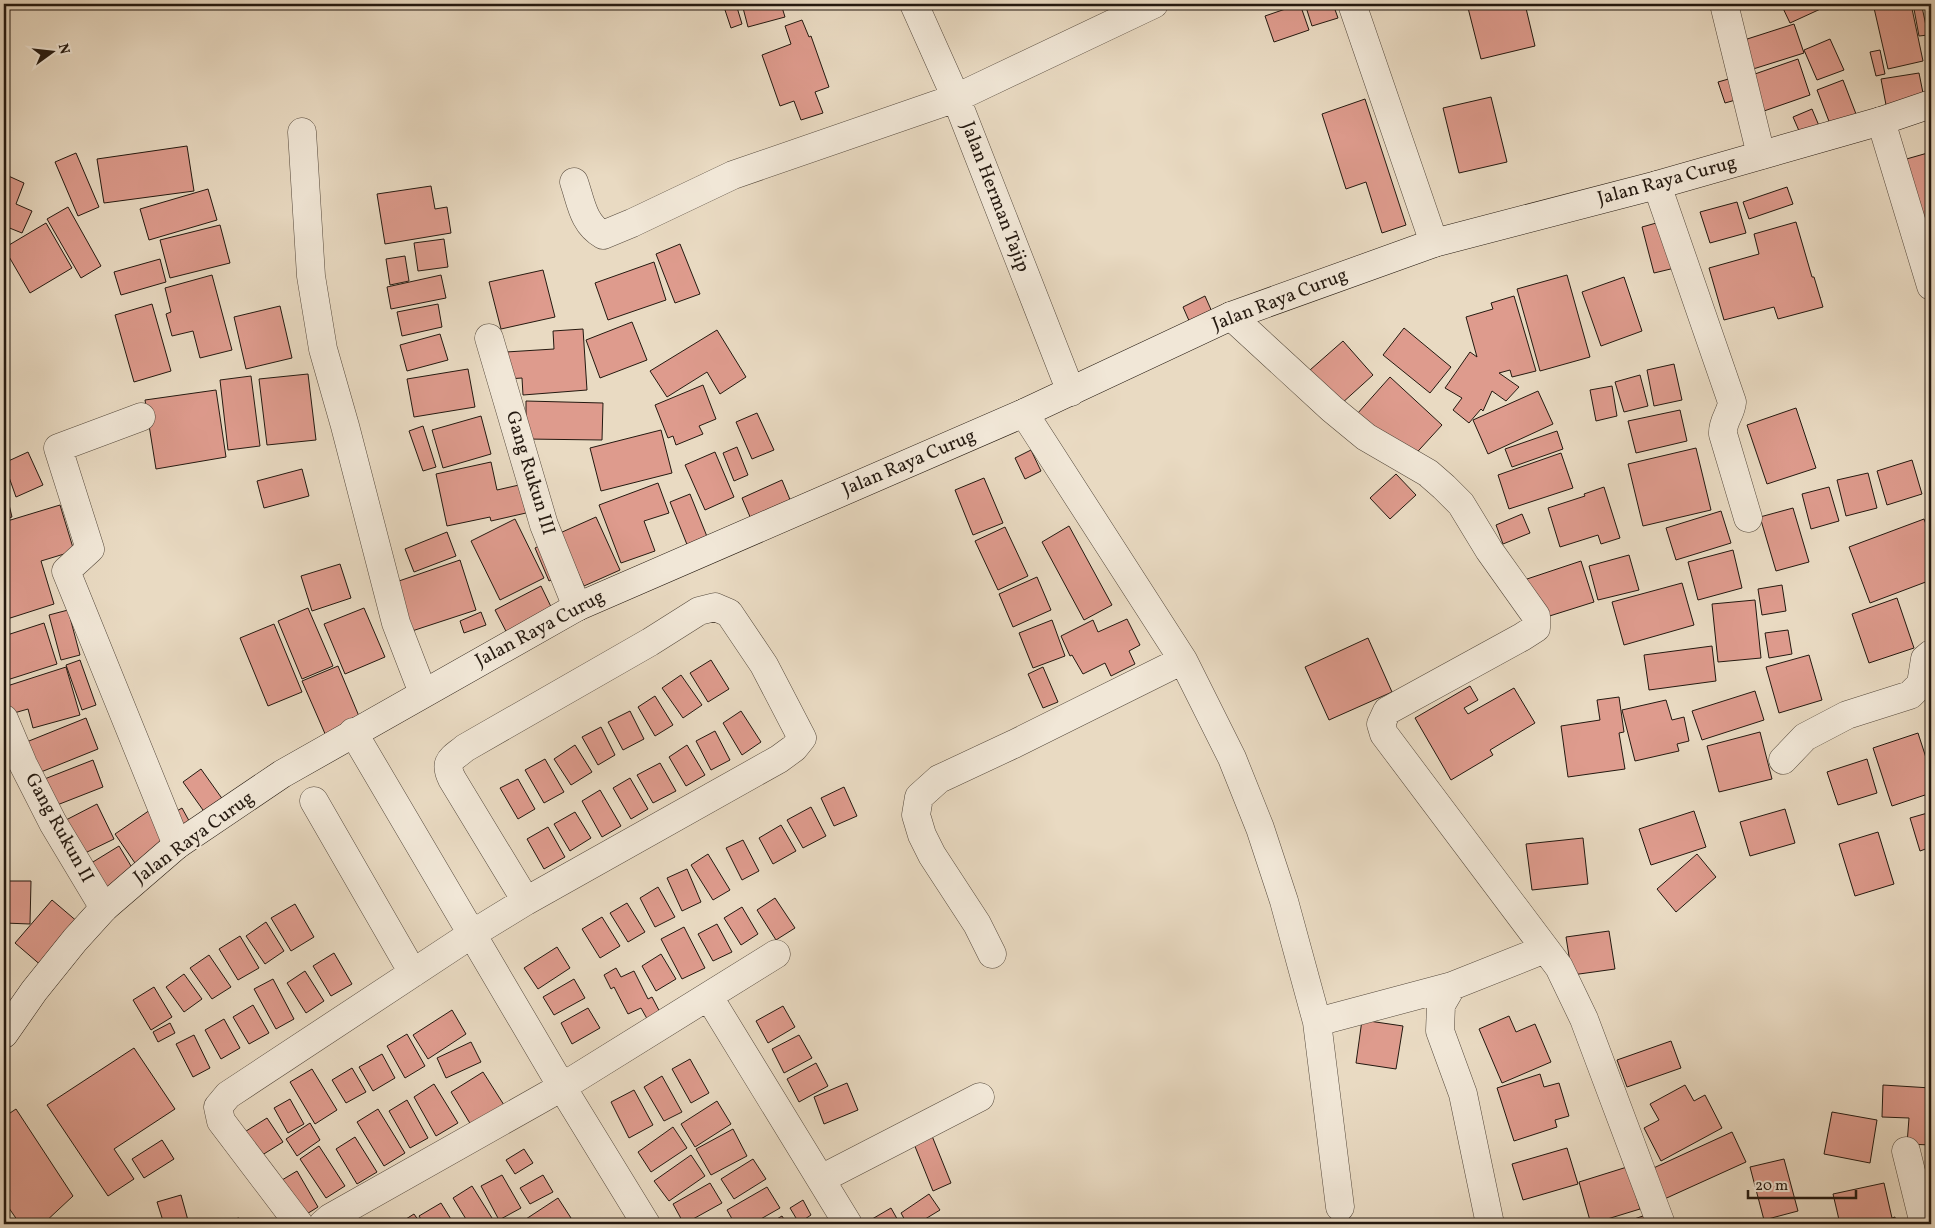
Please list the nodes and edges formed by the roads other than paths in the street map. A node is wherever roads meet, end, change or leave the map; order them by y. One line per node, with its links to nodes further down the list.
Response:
1 (914, 4): 5 (street, Jalan Herman Tajip)
2 (1154, 4): 5 (street)
3 (1352, 4): 12 (street)
4 (1724, 4): 9 (street)
5 (956, 98): 10 (street); 16 (street, Jalan Herman Tajip)
6 (1931, 104): 7 (street, Jalan Raya Curug)
7 (1881, 121): 9 (street, Jalan Raya Curug); 13 (street)
8 (302, 132): 23 (street)
9 (1761, 155): 11 (street, Jalan Raya Curug)
10 (574, 182)
11 (1657, 185): 12 (street, Jalan Raya Curug); 19 (street)
12 (1434, 244): 14 (street, Jalan Raya Curug)
13 (1931, 286)
14 (1231, 316): 16 (street, Jalan Raya Curug); 32 (street)
15 (489, 338): 20 (street, Gang Rukun III)
16 (1071, 392): 17 (street, Jalan Raya Curug)
17 (1024, 414): 20 (street, Jalan Raya Curug); 22 (street)
18 (140, 416): 28 (street)
19 (1748, 518)
20 (577, 606): 23 (street, Jalan Raya Curug)
21 (1931, 654): 26 (street)
22 (1183, 660): 34 (street); 38 (street)
23 (423, 693): 25 (street, Jalan Raya Curug)
24 (4, 719): 30 (street, Gang Rukun II)
25 (353, 732): 28 (street, Jalan Raya Curug); 31 (street)
26 (1783, 760)
27 (314, 801): 35 (street)
28 (177, 845): 30 (street, Jalan Raya Curug)
29 (526, 901): 29 (street); 31 (street)
30 (104, 908): 39 (street, Jalan Raya Curug)
31 (472, 934): 35 (street); 40 (street)
32 (1545, 949): 36 (street); 50 (street)
33 (776, 954): 37 (street)
34 (992, 954)
35 (413, 973): 45 (street)
36 (1452, 986): 38 (street); 49 (street)
37 (709, 998): 40 (street); 43 (street)
38 (1317, 1022): 44 (street)
39 (4, 1034)
40 (562, 1087): 46 (street); 47 (street)
41 (980, 1097): 43 (street)
42 (1906, 1151): 51 (street)
43 (821, 1179): 48 (street)
44 (1340, 1207)
45 (299, 1224)
46 (323, 1224)
47 (646, 1224)
48 (848, 1224)
49 (1490, 1224)
50 (1661, 1224)
51 (1924, 1224)

